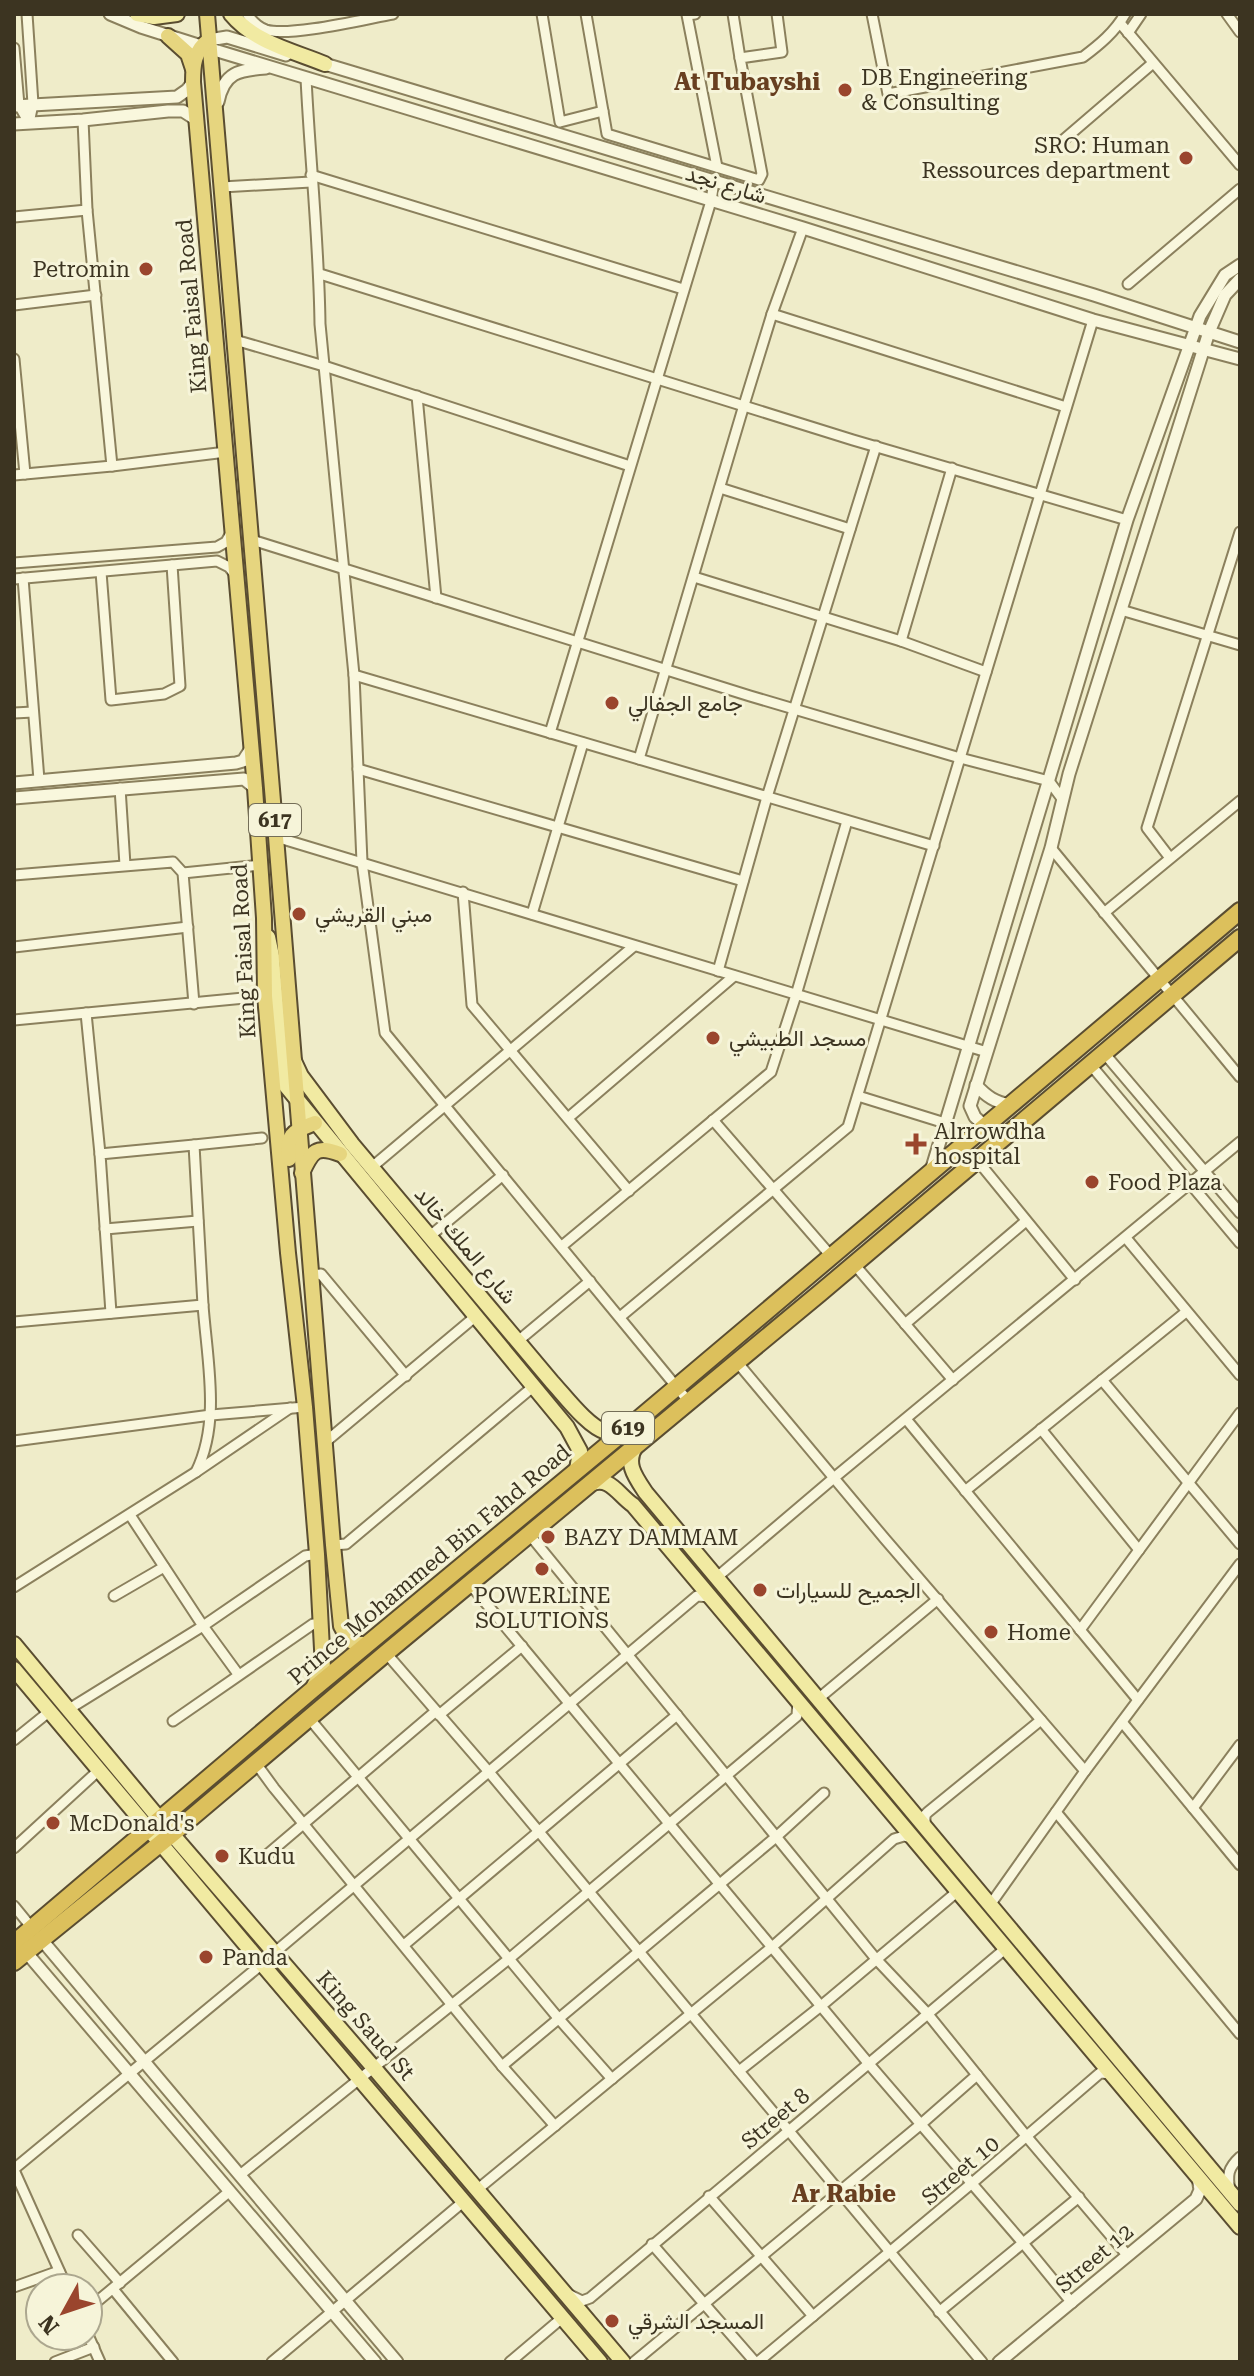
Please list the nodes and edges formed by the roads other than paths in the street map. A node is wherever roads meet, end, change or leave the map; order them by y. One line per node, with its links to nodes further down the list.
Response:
1 (27, 14): 31 (street)
2 (110, 14): 21 (street)
3 (137, 14): 4 (main road)
4 (177, 14)
5 (207, 14): 22 (highway, King Faisal Road / 617)
6 (231, 14): 26 (main road)
7 (247, 14): 8 (street)
8 (388, 14)
9 (542, 14): 34 (street)
10 (586, 14): 34 (street)
11 (687, 14): 12 (street); 42 (street)
12 (695, 14)
13 (733, 14): 24 (street)
14 (777, 14): 24 (street)
15 (872, 14): 18 (street)
16 (1141, 14): 20 (street)
17 (1227, 14): 19 (street)
18 (1122, 19): 20 (street)
19 (1240, 32)
20 (1128, 33): 25 (street)
21 (168, 36): 22 (street); 28 (highway)
22 (206, 45): 26 (street, شارع نجد); 27 (street, شارع نجد); 28 (highway, King Faisal Road / 617); 35 (highway, King Faisal Road / 617)
23 (14, 48): 32 (street)
24 (740, 58): 42 (street)
25 (1153, 63): 40 (street); 41 (street)
26 (325, 64): 44 (street, شارع نجد)
27 (276, 68): 29 (street, شارع نجد); 35 (street)
28 (193, 76): 30 (street); 37 (highway, King Faisal Road / 617)
29 (306, 78): 43 (street); 47 (street, شارع نجد)
30 (165, 97): 31 (street); 33 (street)
31 (33, 104): 32 (street); 38 (street)
32 (16, 105): 38 (street)
33 (168, 111): 36 (street); 37 (street)
34 (603, 111): 42 (street)
35 (216, 115): 45 (highway, King Faisal Road / 617)
36 (83, 120): 38 (street); 48 (street)
37 (197, 120): 74 (highway, King Faisal Road / 617)
38 (29, 123): 39 (street)
39 (14, 124)
40 (1054, 148)
41 (1240, 165)
42 (717, 167)
43 (311, 179): 45 (street); 52 (street); 55 (street)
44 (714, 181): 47 (street); 60 (street, شارع نجد)
45 (222, 187): 62 (highway, King Faisal Road / 617)
46 (1240, 189): 54 (street)
47 (711, 201): 50 (street, شارع نجد); 55 (street)
48 (87, 210): 49 (street); 56 (street)
49 (14, 217)
50 (803, 228): 58 (street); 59 (street, شارع نجد)
51 (1240, 265): 60 (street)
52 (320, 274): 68 (street); 69 (street)
53 (1240, 279): 61 (street)
54 (1128, 284)
55 (683, 289): 69 (street)
56 (96, 295): 57 (street); 75 (street)
57 (14, 305)
58 (772, 314): 71 (street); 72 (street)
59 (1093, 320): 64 (street, شارع نجد); 72 (street)
60 (1195, 329): 61 (street, شارع نجد); 64 (street)
61 (1209, 332): 63 (street, شارع نجد); 65 (street)
62 (235, 340): 68 (street); 86 (highway, King Faisal Road / 617)
63 (1240, 342)
64 (1189, 345): 65 (street, شارع نجد); 82 (street)
65 (1203, 349): 67 (street, شارع نجد); 95 (street)
66 (14, 359): 78 (street)
67 (1240, 359)
68 (324, 366): 70 (street); 89 (street)
69 (657, 378): 71 (street); 76 (street)
70 (417, 396): 76 (street); 94 (street)
71 (744, 405): 73 (street); 80 (street)
72 (1066, 407): 81 (street)
73 (876, 446): 77 (street); 83 (street)
74 (226, 452): 75 (street); 84 (highway, King Faisal Road / 617)
75 (112, 466): 78 (street)
76 (630, 466): 99 (street)
77 (952, 468): 81 (street); 98 (street)
78 (25, 474): 79 (street)
79 (14, 475)
80 (720, 488): 83 (street); 92 (street)
81 (1040, 494): 82 (street); 102 (street)
82 (1127, 520): 115 (street)
83 (850, 529): 96 (street)
84 (232, 530): 87 (street); 91 (highway, King Faisal Road / 617)
85 (1240, 532): 97 (street)
86 (252, 540): 89 (street); 126 (highway, King Faisal Road / 617)
87 (14, 563)
88 (172, 565): 90 (street); 90 (street); 91 (street)
89 (344, 568): 94 (street); 103 (street)
90 (101, 572): 93 (street)
91 (236, 576): 109 (highway, King Faisal Road / 617)
92 (694, 577): 96 (street); 101 (street)
93 (18, 579): 105 (street)
94 (436, 598): 99 (street)
95 (1121, 610): 97 (street); 122 (street)
96 (822, 616): 98 (street); 104 (street)
97 (1207, 635): 100 (street); 129 (street)
98 (901, 641): 102 (street)
99 (577, 643): 101 (street); 107 (street)
100 (1240, 645)
101 (664, 670): 104 (street); 111 (street)
102 (986, 672): 110 (street)
103 (354, 675): 107 (street); 113 (street)
104 (795, 709): 110 (street); 120 (street)
105 (33, 712): 106 (street); 114 (street)
106 (14, 713)
107 (550, 733): 108 (street)
108 (583, 743): 111 (street); 125 (street)
109 (252, 747): 112 (street); 119 (highway, King Faisal Road / 617)
110 (960, 758): 115 (street); 127 (street)
111 (639, 759): 120 (street)
112 (207, 766): 114 (street); 116 (street)
113 (358, 769): 125 (street); 130 (street)
114 (39, 780): 117 (street)
115 (1049, 781): 122 (street); 155 (street)
116 (208, 782): 118 (street); 119 (street)
117 (14, 783)
118 (120, 788): 121 (street); 131 (street)
119 (255, 788): 132 (highway, King Faisal Road / 617)
120 (767, 797): 124 (street); 135 (street)
121 (14, 798)
122 (1063, 800): 128 (street)
123 (1240, 801): 129 (street)
124 (847, 821): 127 (street); 149 (street)
125 (559, 828): 135 (street); 139 (street)
126 (276, 837): 130 (street); 159 (highway, King Faisal Road / 617)
127 (934, 846): 154 (street)
128 (1051, 848): 138 (street); 157 (street)
129 (1170, 858): 138 (street)
130 (362, 862): 136 (street); 165 (street)
131 (125, 865): 133 (street); 134 (street)
132 (260, 865): 133 (street); 140 (highway, King Faisal Road / 617)
133 (183, 873): 141 (street)
134 (14, 875)
135 (743, 881): 145 (street)
136 (463, 892): 139 (street); 156 (street)
137 (1240, 911): 147 (highway, Prince Mohammed Bin Fahd Road / 619)
138 (1104, 913): 147 (street)
139 (532, 914): 143 (street)
140 (264, 918): 150 (highway, King Faisal Road / 617); 164 (main road, شارع الملك خالد)
141 (188, 927): 144 (street); 151 (street)
142 (1240, 938): 148 (highway, Prince Mohammed Bin Fahd Road / 619)
143 (634, 946): 145 (street); 156 (street)
144 (14, 947)
145 (718, 971): 146 (street)
146 (734, 976): 149 (street); 167 (street)
147 (1160, 979): 148 (street); 166 (highway, Prince Mohammed Bin Fahd Road / 619)
148 (1173, 994): 158 (highway, Prince Mohammed Bin Fahd Road / 619); 161 (street)
149 (796, 995): 154 (street); 168 (street)
150 (265, 996): 151 (street); 207 (highway, King Faisal Road / 617)
151 (194, 1004): 152 (street)
152 (86, 1013): 153 (street); 176 (street)
153 (14, 1020)
154 (882, 1021): 155 (street); 163 (street)
155 (969, 1048): 157 (street); 170 (street)
156 (510, 1049): 165 (street); 167 (street)
157 (987, 1052): 162 (street)
158 (1104, 1053): 160 (highway, Prince Mohammed Bin Fahd Road / 619); 181 (street)
159 (293, 1058): 164 (highway, King Faisal Road / 617); 179 (main road, شارع الملك خالد)
160 (1090, 1064): 178 (highway, Prince Mohammed Bin Fahd Road / 619); 184 (street)
161 (1240, 1077)
162 (976, 1085): 166 (street); 171 (street)
163 (858, 1096): 170 (street); 185 (street)
164 (296, 1100): 169 (main road, شارع الملك خالد); 172 (highway, King Faisal Road / 617)
165 (445, 1104): 179 (street); 183 (street)
166 (1010, 1105): 171 (highway, Prince Mohammed Bin Fahd Road / 619)
167 (568, 1118): 186 (street)
168 (713, 1120): 185 (street); 186 (street)
169 (315, 1123): 172 (highway); 177 (main road, شارع الملك خالد); 179 (main road)
170 (945, 1123): 180 (street)
171 (985, 1126): 180 (highway, Prince Mohammed Bin Fahd Road / 619)
172 (298, 1130): 182 (highway, King Faisal Road / 617); 207 (highway)
173 (262, 1138): 175 (street)
174 (1240, 1142): 181 (street)
175 (194, 1145): 176 (street); 188 (street)
176 (100, 1154): 190 (street)
177 (340, 1154): 182 (highway); 203 (main road, شارع الملك خالد)
178 (977, 1160): 189 (street); 196 (highway, Prince Mohammed Bin Fahd Road / 619)
179 (368, 1163): 191 (main road, شارع الملك خالد)
180 (930, 1172): 195 (highway, Prince Mohammed Bin Fahd Road / 619)
181 (1205, 1172): 184 (street); 187 (street)
182 (302, 1173): 197 (highway, King Faisal Road / 617)
183 (503, 1175): 191 (street); 194 (street)
184 (1190, 1185): 192 (street); 193 (street)
185 (773, 1189): 195 (street); 204 (street)
186 (629, 1191): 194 (street)
187 (1240, 1213)
188 (198, 1221): 190 (street); 200 (street)
189 (1026, 1221): 198 (street); 206 (street)
190 (105, 1229): 202 (street)
191 (430, 1236): 208 (main road, شارع الملك خالد)
192 (1126, 1238): 198 (street); 201 (street)
193 (1240, 1243)
194 (562, 1246): 199 (street)
195 (831, 1256): 215 (highway, Prince Mohammed Bin Fahd Road / 619)
196 (854, 1264): 206 (street); 209 (highway, Prince Mohammed Bin Fahd Road / 619)
197 (311, 1275): 211 (street); 227 (highway, King Faisal Road / 617)
198 (1075, 1280): 212 (street)
199 (590, 1281): 204 (street); 208 (street)
200 (203, 1305): 202 (street); 220 (street)
201 (1186, 1312): 210 (street); 213 (street)
202 (111, 1313): 205 (street)
203 (476, 1316): 211 (street); 214 (main road, شارع الملك خالد)
204 (620, 1317): 215 (street)
205 (14, 1322)
206 (905, 1324): 212 (street)
207 (299, 1337): 217 (highway, King Faisal Road / 617)
208 (518, 1341): 221 (main road, شارع الملك خالد)
209 (737, 1362): 216 (highway, Prince Mohammed Bin Fahd Road / 619); 231 (street)
210 (1240, 1375)
211 (406, 1376): 227 (street)
212 (953, 1380): 222 (street)
213 (1102, 1380): 225 (street); 232 (street)
214 (534, 1386): 223 (main road, شارع الملك خالد); 240 (street)
215 (676, 1386): 216 (street); 224 (highway, Prince Mohammed Bin Fahd Road / 619)
216 (689, 1402): 228 (highway, Prince Mohammed Bin Fahd Road / 619)
217 (305, 1407): 218 (street); 242 (highway, King Faisal Road / 617)
218 (290, 1408): 220 (street); 230 (street)
219 (1240, 1413): 232 (street)
220 (211, 1415): 226 (street); 230 (street)
221 (583, 1415): 223 (main road); 224 (main road, شارع الملك خالد)
222 (906, 1419): 231 (street); 234 (street)
223 (567, 1427): 229 (main road, شارع الملك خالد)
224 (627, 1429): 229 (highway, Prince Mohammed Bin Fahd Road / 619)
225 (1041, 1429): 234 (street); 241 (street)
226 (14, 1441)
227 (323, 1444): 240 (highway, King Faisal Road / 617)
228 (637, 1444): 233 (highway, Prince Mohammed Bin Fahd Road / 619); 235 (main road)
229 (577, 1470): 255 (highway, Prince Mohammed Bin Fahd Road / 619)
230 (196, 1472): 237 (street)
231 (835, 1477): 245 (street); 250 (street)
232 (1189, 1483): 239 (street); 241 (street)
233 (590, 1484): 236 (main road); 238 (highway, Prince Mohammed Bin Fahd Road / 619)
234 (965, 1491): 254 (street)
235 (646, 1493): 236 (main road); 245 (main road)
236 (633, 1505): 249 (main road)
237 (130, 1515): 244 (street); 247 (street)
238 (529, 1534): 246 (highway, Prince Mohammed Bin Fahd Road / 619); 259 (street)
239 (1240, 1544)
240 (333, 1545): 253 (highway, King Faisal Road / 617)
241 (1139, 1550): 254 (street)
242 (317, 1554): 251 (highway, King Faisal Road / 617); 252 (street)
243 (1240, 1564): 265 (street)
244 (164, 1567): 248 (street); 252 (street)
245 (716, 1578): 264 (main road)
246 (470, 1584): 257 (street); 258 (highway, Prince Mohammed Bin Fahd Road / 619)
247 (14, 1587)
248 (114, 1596)
249 (710, 1597): 259 (street); 266 (main road)
250 (938, 1599): 264 (street); 273 (street)
251 (317, 1625): 253 (highway); 262 (street); 263 (highway, King Faisal Road)
252 (203, 1626): 262 (street); 268 (street)
253 (341, 1626): 255 (highway)
254 (1080, 1630): 265 (street)
255 (378, 1637): 263 (highway, Prince Mohammed Bin Fahd Road / 619)
256 (14, 1644): 268 (main road, King Saud St)
257 (522, 1646): 267 (street); 270 (street)
258 (386, 1653): 270 (street); 272 (highway, Prince Mohammed Bin Fahd Road / 619)
259 (628, 1653): 267 (street); 271 (street)
260 (14, 1659): 268 (main road)
261 (14, 1669): 269 (main road, King Saud St)
262 (238, 1674): 274 (street)
263 (312, 1690): 290 (highway, Prince Mohammed Bin Fahd Road / 619)
264 (818, 1699): 292 (main road)
265 (1138, 1700): 275 (street)
266 (798, 1701): 283 (street); 292 (main road)
267 (570, 1703): 279 (street); 282 (street)
268 (69, 1709): 290 (main road, King Saud St)
269 (50, 1711): 276 (street); 280 (main road, King Saud St)
270 (438, 1713): 282 (street); 284 (street)
271 (677, 1715): 279 (street); 283 (street)
272 (309, 1718): 278 (highway, Prince Mohammed Bin Fahd Road / 619); 284 (street)
273 (1041, 1720): 281 (street); 292 (street)
274 (173, 1721)
275 (1122, 1722): 281 (street); 286 (street)
276 (14, 1740)
277 (1240, 1745): 286 (street)
278 (255, 1762): 288 (street); 290 (highway, Prince Mohammed Bin Fahd Road / 619)
279 (619, 1763): 289 (street); 291 (street)
280 (99, 1770): 290 (main road, King Saud St); 295 (street)
281 (1085, 1771): 287 (street)
282 (489, 1772): 291 (street); 294 (street)
283 (726, 1776): 289 (street); 293 (street)
284 (358, 1777): 288 (street); 294 (street)
285 (824, 1793): 293 (street)
286 (1193, 1808): 297 (street)
287 (1056, 1812): 304 (street); 322 (street)
288 (305, 1824): 296 (street); 299 (street)
289 (671, 1824): 298 (street); 301 (street)
290 (160, 1832): 306 (highway, Prince Mohammed Bin Fahd Road / 619); 312 (main road, King Saud St); 315 (main road, King Saud St)
291 (538, 1832): 301 (street); 302 (street)
292 (920, 1834): 300 (main road); 303 (street); 304 (main road)
293 (776, 1837): 298 (street); 303 (street)
294 (411, 1839): 299 (street); 302 (street)
295 (14, 1848)
296 (268, 1854)
297 (1240, 1865)
298 (720, 1883): 308 (street); 310 (street)
299 (356, 1887): 307 (street); 312 (street)
300 (958, 1891): 309 (main road); 314 (street)
301 (589, 1893): 310 (street); 313 (street)
302 (460, 1898): 307 (street); 313 (street)
303 (827, 1899): 308 (street); 314 (street)
304 (990, 1905): 320 (main road)
305 (14, 1906): 306 (street)
306 (37, 1933): 311 (highway, Prince Mohammed Bin Fahd Road / 619); 323 (street)
307 (404, 1945): 316 (street)
308 (772, 1947): 317 (street); 319 (street)
309 (1005, 1949): 318 (street, Street 8); 320 (main road); 329 (main road)
310 (638, 1951): 319 (street); 321 (street)
311 (18, 1952): 328 (street)
312 (274, 1953): 326 (main road, King Saud St)
313 (510, 1958): 316 (street); 321 (street)
314 (876, 1959): 317 (street); 318 (street)
315 (262, 1964): 323 (street); 331 (main road, King Saud St)
316 (453, 2004): 325 (street); 326 (street)
317 (821, 2006): 324 (street); 327 (street)
318 (927, 2013): 324 (street, Street 8); 330 (street)
319 (691, 2014): 327 (street); 332 (street)
320 (1083, 2015): 347 (main road)
321 (559, 2019): 325 (street); 332 (street)
322 (1240, 2034)
323 (144, 2061): 328 (street); 339 (street)
324 (869, 2064): 333 (street); 335 (street, Street 8)
325 (502, 2066): 334 (street)
326 (374, 2068): 331 (street); 342 (main road, King Saud St)
327 (739, 2071): 335 (street)
328 (130, 2074): 338 (street); 343 (street)
329 (1113, 2074): 336 (street, Street 10); 340 (main road)
330 (977, 2075): 333 (street); 336 (street)
331 (359, 2079): 339 (street); 348 (main road, King Saud St)
332 (612, 2079): 334 (street)
333 (920, 2125): 341 (street); 344 (street)
334 (555, 2126): 342 (street)
335 (788, 2130): 344 (street); 345 (street, Street 8)
336 (1027, 2137): 341 (street, Street 10); 346 (street)
337 (1240, 2157): 347 (street)
338 (14, 2169): 356 (street)
339 (240, 2175): 361 (street)
340 (1198, 2177): 349 (main road); 355 (street, Street 12)
341 (971, 2184): 351 (street); 353 (street, Street 10)
342 (478, 2189): 359 (main road, King Saud St)
343 (230, 2191): 357 (street); 364 (street)
344 (839, 2192): 353 (street); 354 (street)
345 (709, 2196): 352 (street, Street 8); 354 (street)
346 (1079, 2197): 351 (street); 355 (street)
347 (1236, 2199)
348 (463, 2202): 361 (street); 367 (main road, King Saud St)
349 (1240, 2227)
350 (78, 2235): 357 (street)
351 (1023, 2243): 363 (street); 365 (street)
352 (652, 2244): 359 (street, Street 8); 362 (street)
353 (889, 2252): 365 (street); 366 (street, Street 10)
354 (761, 2256): 362 (street); 366 (street)
355 (1128, 2256): 363 (street, Street 12)
356 (59, 2271): 358 (street)
357 (116, 2286): 360 (street); 370 (street)
358 (14, 2287)
359 (564, 2293): 376 (main road, King Saud St)
360 (104, 2296)
361 (345, 2301): 364 (street); 373 (street)
362 (704, 2303): 377 (street); 378 (street)
363 (1072, 2303): 380 (street, Street 12)
364 (332, 2312): 371 (street); 372 (street)
365 (939, 2312): 379 (street)
366 (813, 2316): 378 (street, Street 10)
367 (562, 2318): 374 (street); 375 (main road, King Saud St)
368 (81, 2352): 369 (street)
369 (55, 2362)
370 (173, 2362)
371 (272, 2362)
372 (375, 2362)
373 (397, 2362)
374 (510, 2362)
375 (600, 2362)
376 (623, 2362)
377 (634, 2362)
378 (756, 2362)
379 (982, 2362)
380 (999, 2362)

